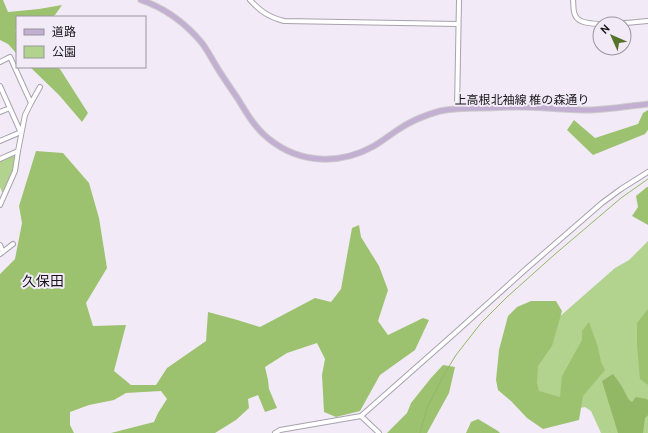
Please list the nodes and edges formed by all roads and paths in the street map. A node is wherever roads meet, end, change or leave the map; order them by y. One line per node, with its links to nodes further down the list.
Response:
1 (141, 0): 13 (main road, 上高根北袖線 椎の森通り)
2 (250, 0): 6 (street)
3 (459, 0): 6 (street)
4 (574, 0): 5 (street)
5 (648, 21)
6 (458, 24): 13 (street)
7 (0, 62): 10 (street)
8 (0, 86): 12 (street)
9 (40, 88): 10 (street)
10 (31, 103): 15 (street)
11 (648, 104): 13 (main road, 上高根北袖線 椎の森通り)
12 (10, 108): 14 (street); 15 (street)
13 (458, 109)
14 (0, 112)
15 (21, 133): 16 (street); 17 (street)
16 (0, 141)
17 (18, 150): 18 (street); 20 (street)
18 (0, 159)
19 (648, 172): 25 (street)
20 (1, 194): 21 (street)
21 (0, 205)
22 (13, 244): 24 (street)
23 (0, 245): 24 (street)
24 (2, 253)
25 (361, 416): 26 (street); 28 (street)
26 (282, 432): 27 (street)
27 (275, 433)
28 (379, 433)

